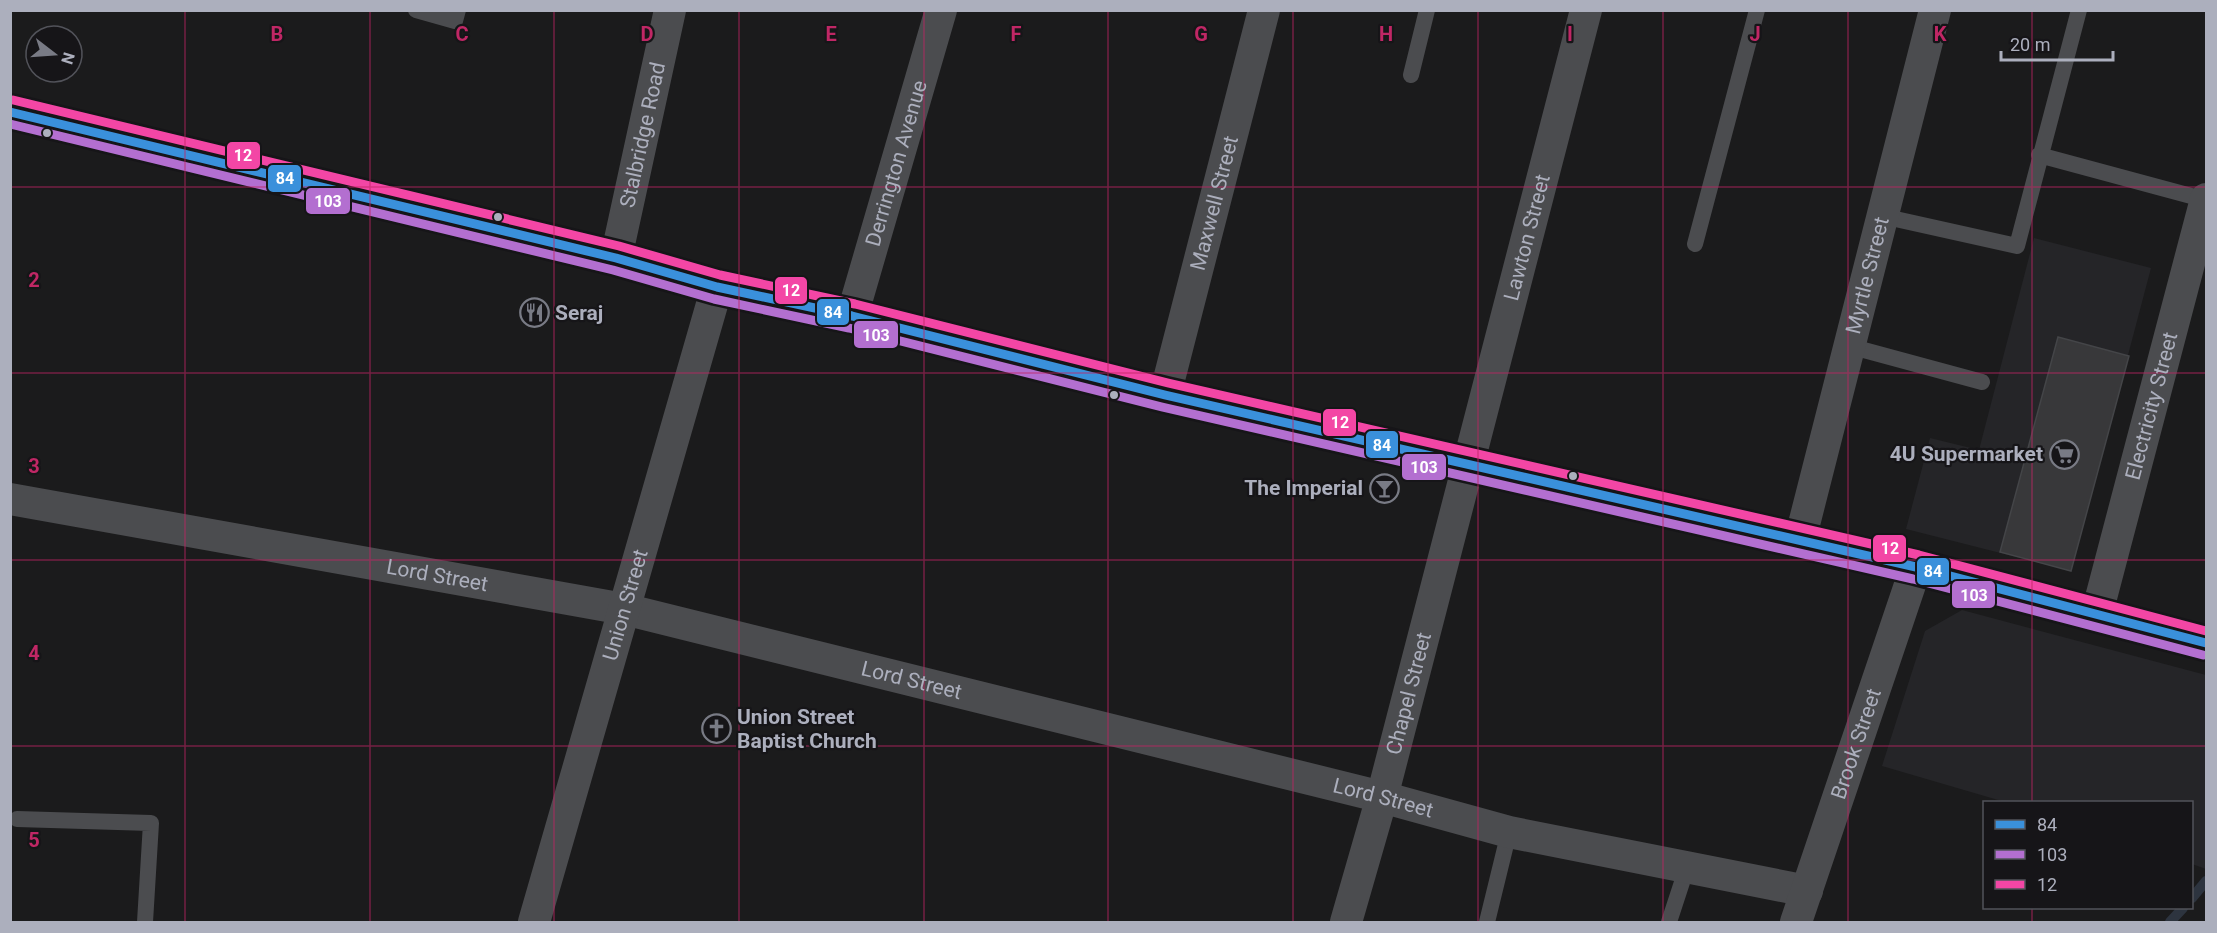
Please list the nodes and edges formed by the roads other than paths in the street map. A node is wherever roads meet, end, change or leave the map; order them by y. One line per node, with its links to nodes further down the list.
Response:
1 (416, 10): 2 (lane)
2 (458, 10)
3 (670, 10): 17 (street, Stalbridge Road)
4 (941, 10): 19 (street, Derrington Avenue)
5 (1264, 10): 22 (street, Maxwell Street)
6 (1427, 10): 11 (lane)
7 (1586, 10): 23 (street, Lawton Street)
8 (1757, 10): 16 (lane)
9 (1935, 10): 15 (street, Myrtle Street)
10 (2079, 10): 13 (lane)
11 (1411, 75)
12 (10, 112): 17 (main road)
13 (2040, 155): 14 (lane); 15 (lane)
14 (2206, 199): 28 (street, Electricity Street)
15 (1882, 216): 20 (street, Myrtle Street)
16 (1695, 244)
17 (616, 258): 18 (main road)
18 (717, 287): 19 (main road); 27 (street, Union Street)
19 (852, 316): 22 (main road)
20 (1849, 346): 21 (lane); 25 (street, Myrtle Street)
21 (1982, 382)
22 (1165, 395): 23 (main road)
23 (1467, 463): 25 (main road); 30 (street, Chapel Street)
24 (10, 499): 27 (street, Lord Street)
25 (1800, 540): 26 (main road)
26 (1916, 567): 28 (main road); 34 (street, Brook Street)
27 (624, 609): 30 (street, Lord Street); 36 (street, Union Street)
28 (2097, 613): 29 (main road)
29 (2206, 643)
30 (1382, 797): 32 (street, Lord Street); 37 (street, Chapel Street)
31 (17, 819): 35 (lane)
32 (1509, 832): 33 (street, Lord Street); 38 (lane)
33 (1687, 867): 34 (street, Lord Street); 39 (lane)
34 (1807, 891): 40 (street, Brook Street)
35 (145, 922)
36 (534, 922)
37 (1346, 922)
38 (1486, 922)
39 (1669, 922)
40 (1796, 922)

